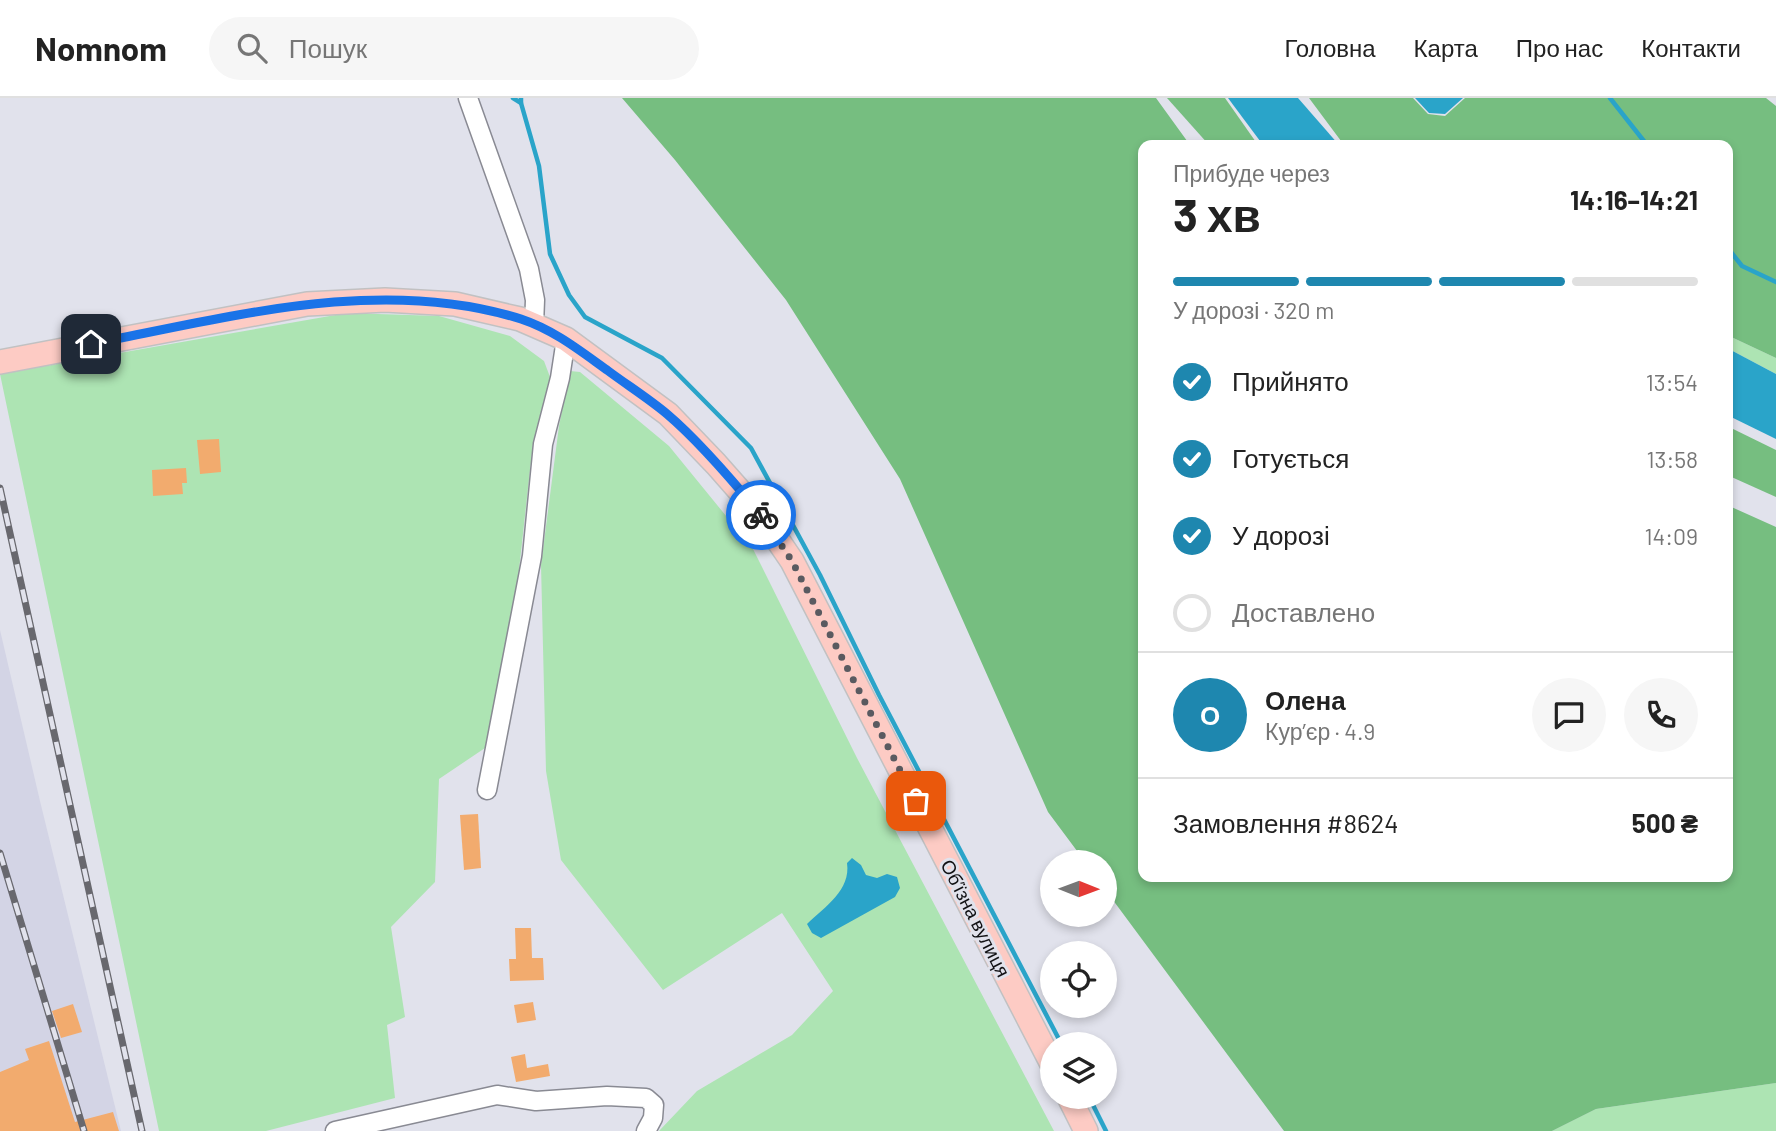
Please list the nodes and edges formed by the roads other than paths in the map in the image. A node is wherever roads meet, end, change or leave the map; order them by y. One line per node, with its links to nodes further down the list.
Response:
1 (468, 98): 2 (street)
2 (534, 325): 3 (main road, Обʼїзна вулиця); 4 (main road, Обʼїзна вулиця)
3 (566, 339): 5 (street); 6 (main road, Обʼїзна вулиця)
4 (10, 360)
5 (487, 790)
6 (1040, 1041)
7 (1075, 1109): 10 (main road)
8 (335, 1131): 9 (street)
9 (646, 1131)
10 (1086, 1131)

